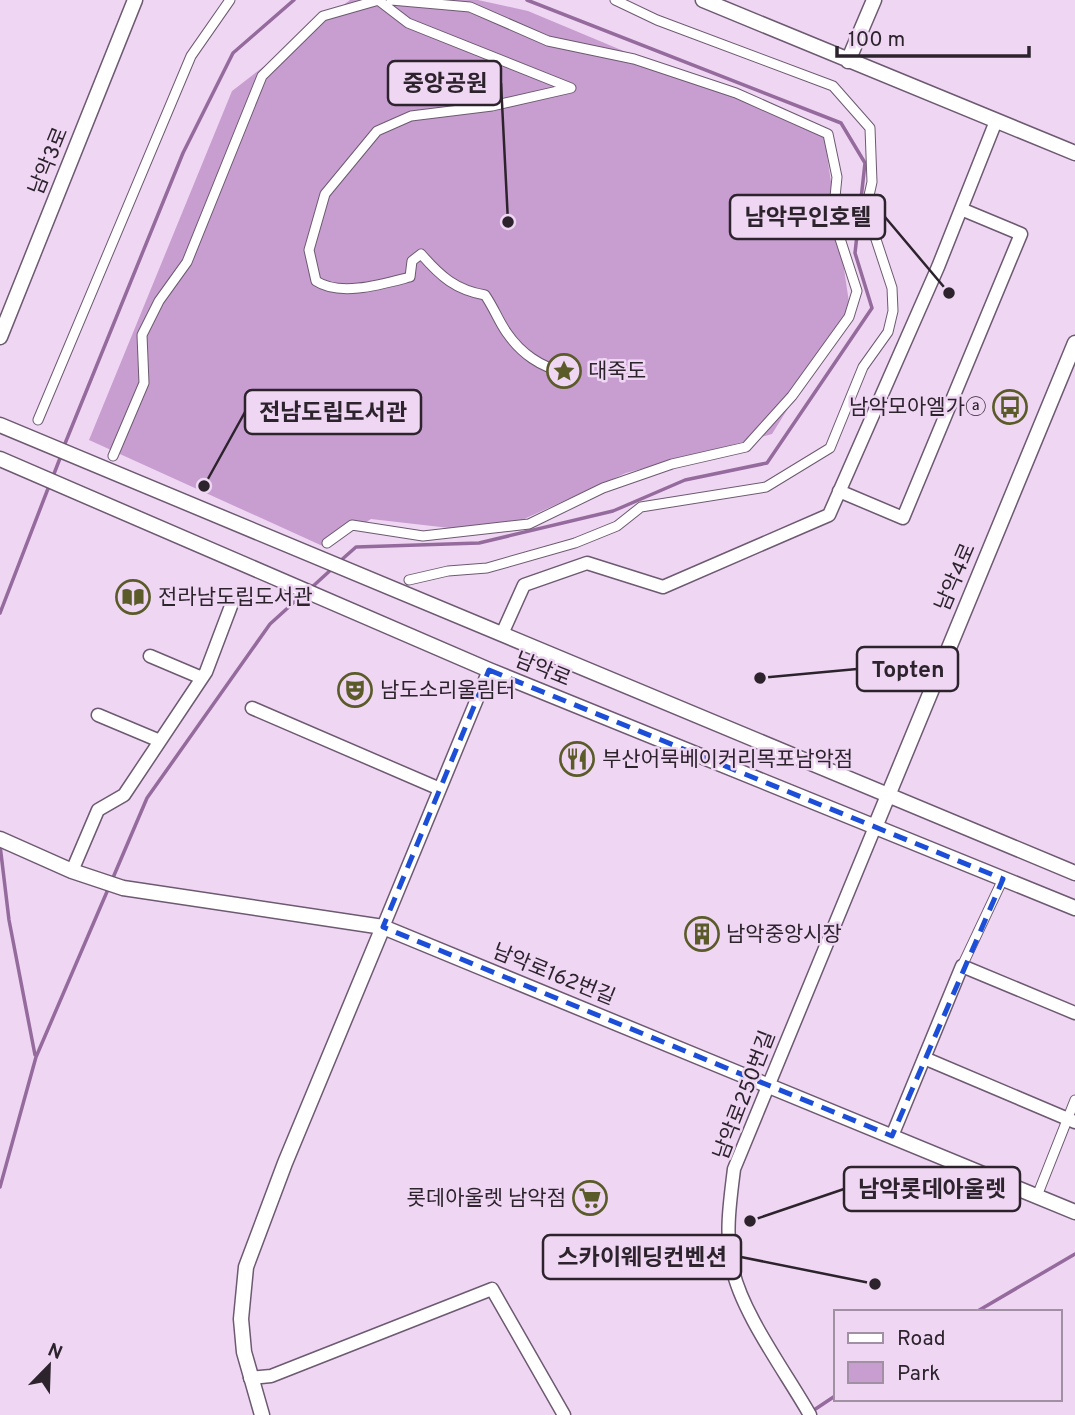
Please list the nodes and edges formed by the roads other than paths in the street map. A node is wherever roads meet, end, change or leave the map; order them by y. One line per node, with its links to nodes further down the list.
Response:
1 (135, 0): 12 (street, 남악3로)
2 (230, 0): 15 (street)
3 (378, 0): 14 (street); 17 (street)
4 (391, 0): 20 (street)
5 (614, 0): 21 (street)
6 (703, 0): 8 (street)
7 (874, 0): 8 (street)
8 (848, 61): 9 (street)
9 (996, 121): 10 (street); 11 (street)
10 (1075, 153)
11 (961, 209): 19 (street); 19 (street)
12 (0, 337)
13 (1075, 343): 31 (street, 남악4로)
14 (564, 371)
15 (38, 420)
16 (0, 425): 23 (street, 남악로)
17 (113, 456)
18 (6, 462): 25 (street, 남악로)
19 (839, 491): 23 (street)
20 (327, 543)
21 (409, 580)
22 (231, 606): 26 (street)
23 (502, 635): 31 (street, 남악로)
24 (150, 656): 26 (street)
25 (489, 670): 30 (street); 32 (street, 남악로)
26 (202, 677): 29 (street)
27 (252, 708): 30 (street)
28 (98, 715): 29 (street)
29 (160, 741): 34 (street)
30 (440, 789): 38 (street)
31 (888, 796): 32 (street, 남악4로); 35 (street, 남악로)
32 (875, 827): 36 (street, 남악로); 42 (street, 남악로250번길)
33 (0, 839): 34 (street, 남악로162번길)
34 (77, 872): 38 (street, 남악로162번길)
35 (1075, 873)
36 (1003, 879): 37 (street, 남악로); 39 (street)
37 (1075, 908)
38 (383, 927): 42 (street, 남악로162번길); 48 (street)
39 (962, 966): 40 (street); 41 (street)
40 (1075, 1013)
41 (924, 1058): 44 (street); 45 (street)
42 (767, 1085): 45 (street, 남악로162번길); 51 (street, 남악로250번길)
43 (1075, 1100): 44 (street)
44 (1071, 1120): 46 (street)
45 (892, 1136): 46 (street, 남악로162번길)
46 (1037, 1196): 47 (street, 남악로162번길)
47 (1075, 1212)
48 (250, 1378): 49 (street); 50 (street)
49 (262, 1415)
50 (564, 1415)
51 (810, 1415)

